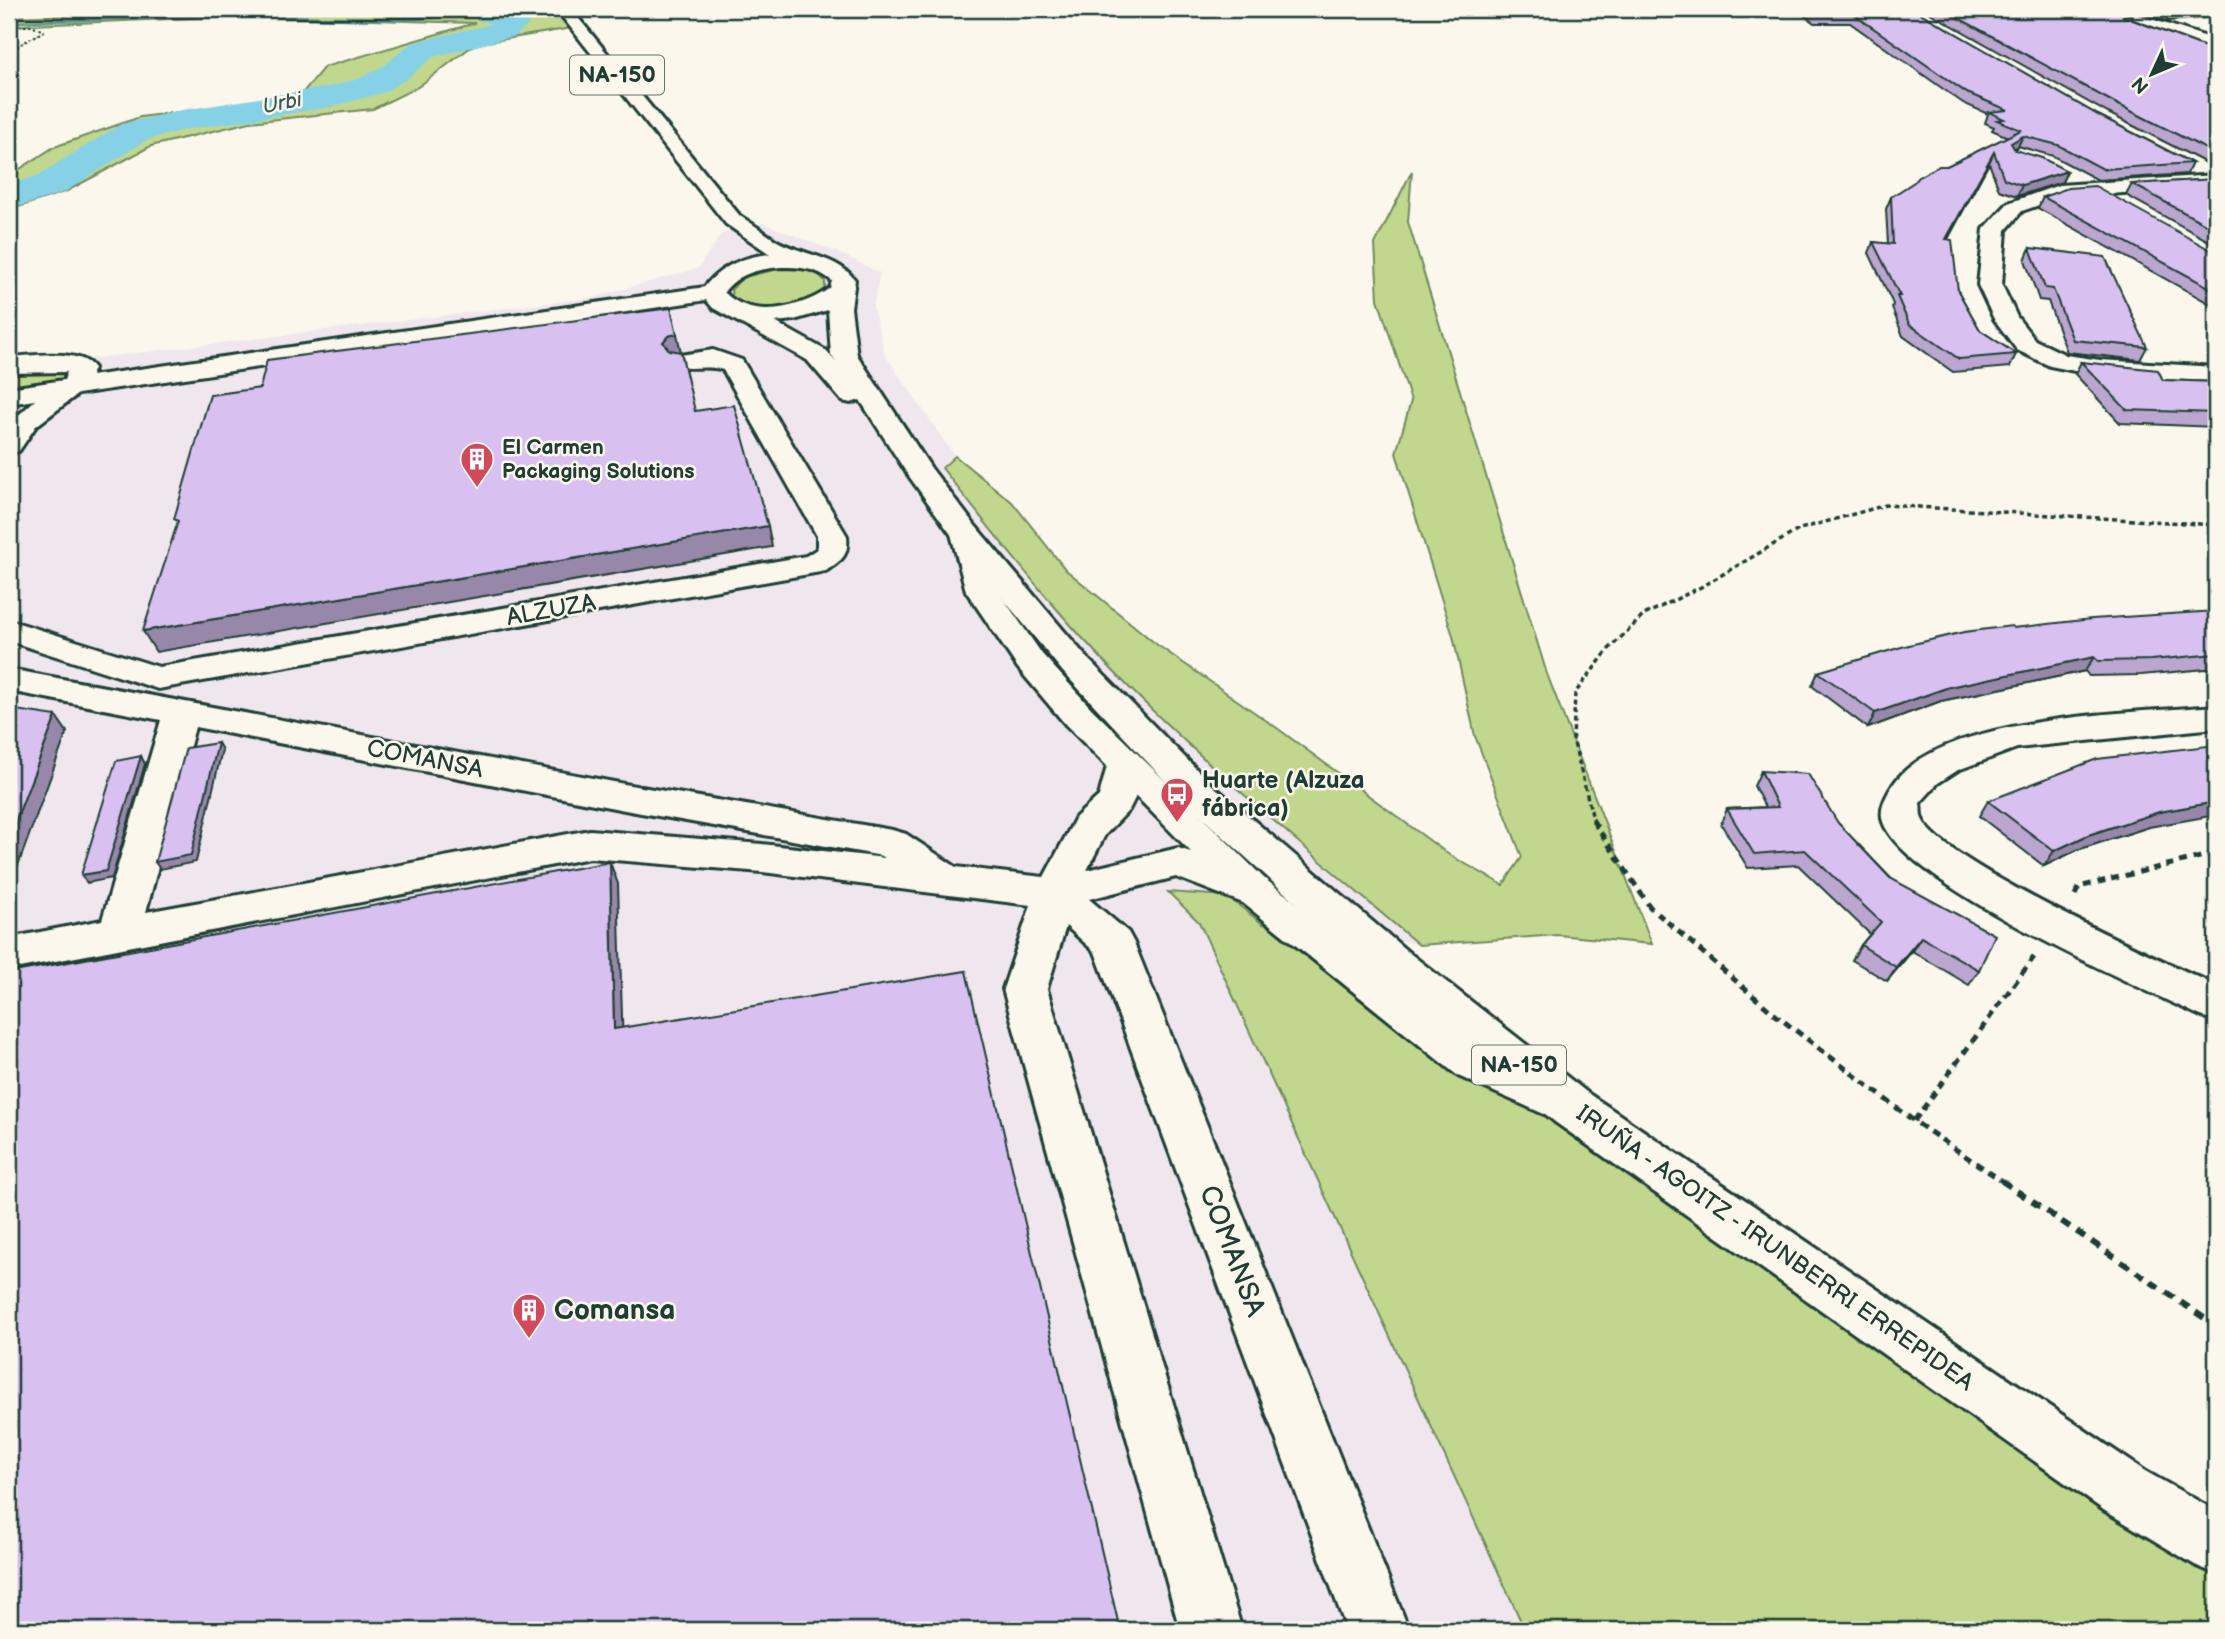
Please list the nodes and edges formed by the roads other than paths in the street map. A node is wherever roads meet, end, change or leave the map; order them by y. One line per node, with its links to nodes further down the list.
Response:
1 (563, 9): 7 (street, NA-150)
2 (2105, 9): 4 (street)
3 (2137, 9): 4 (street)
4 (2166, 20): 5 (street); 6 (street)
5 (2216, 33)
6 (2216, 45)
7 (671, 142): 13 (street); 14 (street)
8 (2193, 167): 10 (street)
9 (2065, 174): 11 (street)
10 (2216, 180): 11 (street)
11 (2095, 191): 12 (street); 19 (street)
12 (2123, 208)
13 (801, 261): 14 (street); 15 (street)
14 (718, 285): 16 (street); 20 (street)
15 (839, 293): 16 (street); 23 (street)
16 (738, 312): 23 (street)
17 (684, 361): 25 (street, ALZUZA)
18 (9, 365): 20 (street)
19 (2216, 375)
20 (76, 384): 21 (street); 22 (street)
21 (9, 396)
22 (9, 445)
23 (920, 472): 24 (street, IRUÑA - AGOITZ - IRUNBERRI ERREPIDEA / NA-150)
24 (966, 534): 29 (street); 36 (street, IRUÑA - AGOITZ - IRUNBERRI ERREPIDEA / NA-150)
25 (9, 630)
26 (9, 680): 27 (street, COMANSA)
27 (181, 713): 30 (street, COMANSA); 33 (street)
28 (2216, 718): 35 (street)
29 (1126, 764): 31 (street); 32 (street)
30 (951, 879): 32 (street, COMANSA); 33 (street, COMANSA)
31 (1257, 892): 32 (street); 36 (street)
32 (1055, 893): 38 (street); 39 (street, COMANSA)
33 (118, 935): 34 (street, COMANSA)
34 (9, 954)
35 (2216, 1004)
36 (1572, 1108): 37 (street, IRUÑA - AGOITZ - IRUNBERRI ERREPIDEA / NA-150)
37 (2216, 1544)
38 (1211, 1630)
39 (1378, 1630)

